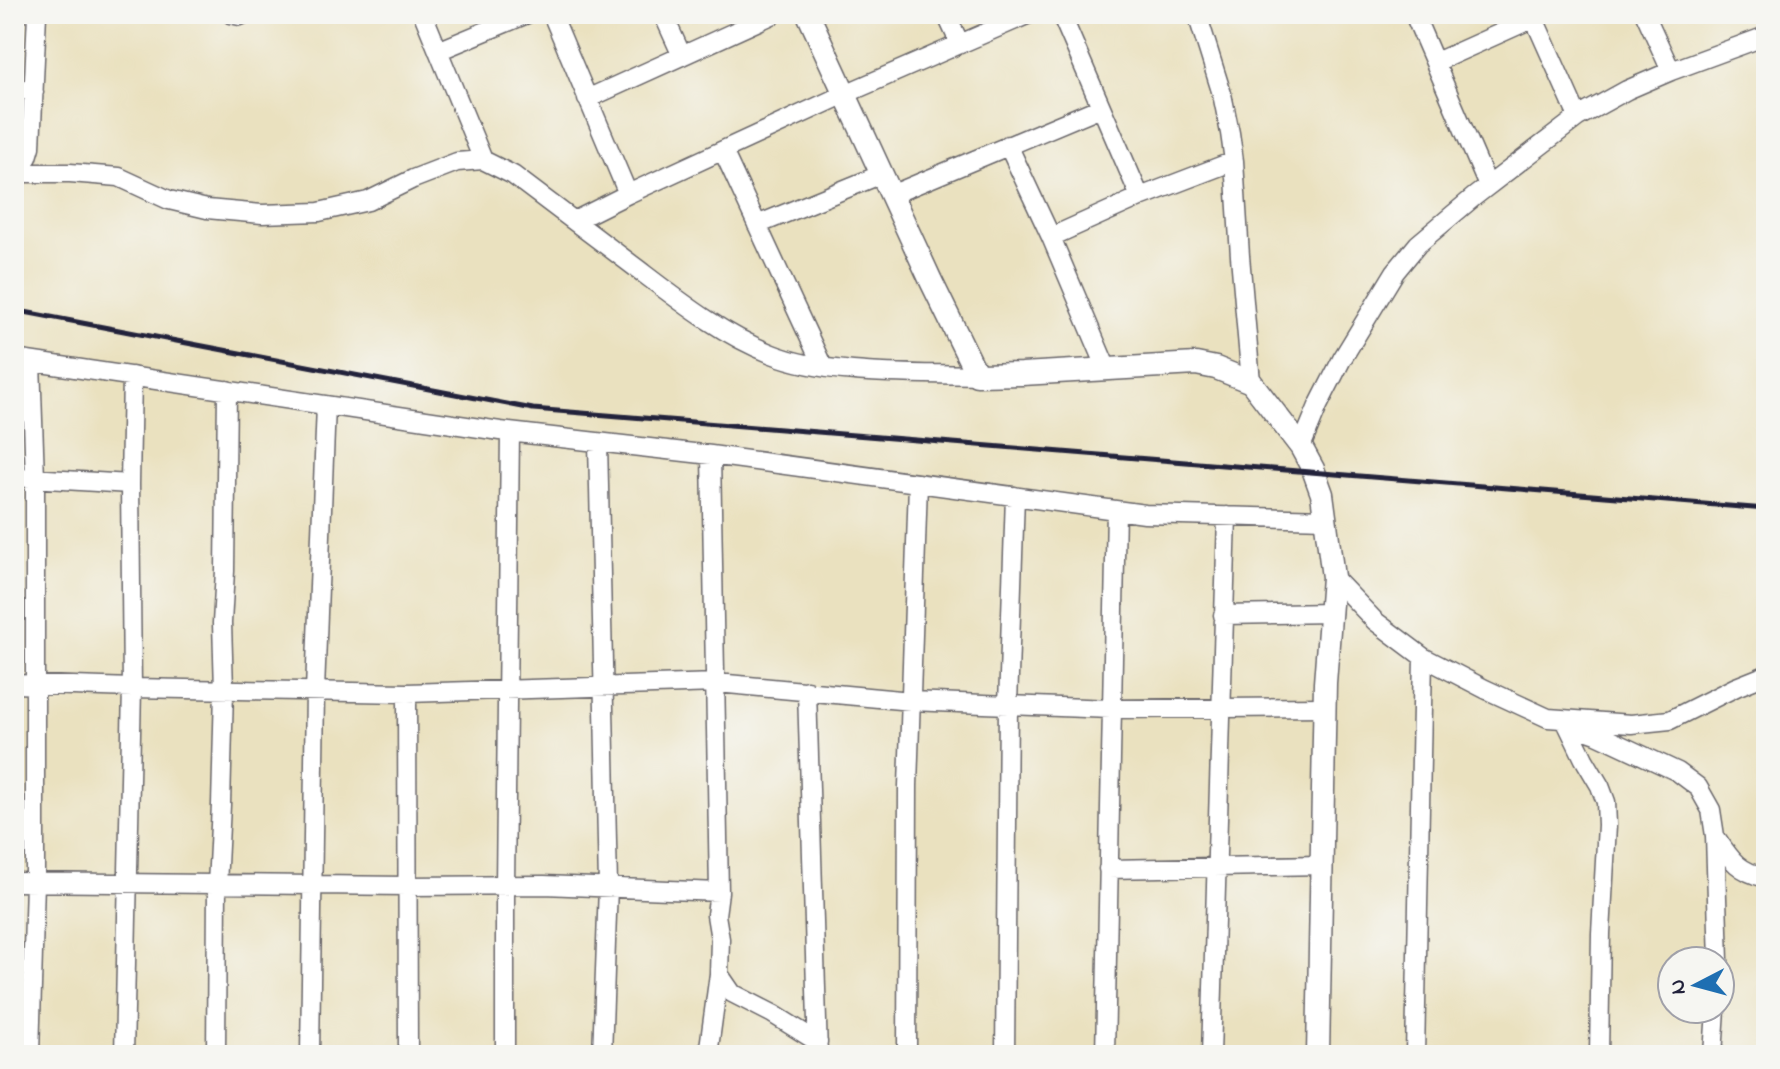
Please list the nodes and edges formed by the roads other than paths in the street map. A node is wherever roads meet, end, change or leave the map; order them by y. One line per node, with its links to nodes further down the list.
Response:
1 (37, 14): 24 (street)
2 (231, 14): 3 (street)
3 (244, 14)
4 (423, 14): 19 (street)
5 (527, 14): 19 (street)
6 (552, 14): 26 (street)
7 (663, 14): 20 (street)
8 (774, 14): 20 (street)
9 (808, 14): 25 (street)
10 (946, 14): 18 (street)
11 (1029, 14): 18 (street)
12 (1061, 14): 27 (street)
13 (1197, 14): 32 (street)
14 (1414, 14): 21 (street)
15 (1645, 14): 22 (street)
16 (1533, 16): 21 (street); 28 (street)
17 (1766, 36): 22 (street)
18 (960, 44): 25 (street)
19 (438, 51): 31 (street)
20 (682, 56): 26 (street)
21 (1436, 62): 35 (street)
22 (1671, 71): 28 (street)
23 (14, 88): 24 (street)
24 (34, 92): 33 (street)
25 (845, 94): 30 (street); 34 (street)
26 (587, 99): 36 (street)
27 (1101, 107): 29 (street); 37 (street)
28 (1578, 117): 35 (street)
29 (1008, 145): 34 (street); 40 (street)
30 (723, 151): 36 (street); 39 (street)
31 (483, 160): 33 (street); 38 (street)
32 (1234, 161): 37 (street); 46 (street)
33 (14, 174)
34 (886, 184): 39 (street); 44 (street)
35 (1488, 186): 51 (street)
36 (628, 194): 38 (street)
37 (1140, 197): 40 (street)
38 (574, 221): 42 (street)
39 (757, 225): 42 (street)
40 (1051, 237): 43 (street)
41 (22, 360): 45 (street); 54 (street)
42 (823, 367): 44 (street)
43 (1107, 369): 44 (street); 46 (street)
44 (977, 375)
45 (132, 376): 47 (street); 56 (street)
46 (1251, 382): 51 (street)
47 (227, 390): 48 (street); 71 (street)
48 (326, 405): 49 (street); 74 (street)
49 (510, 432): 50 (street); 72 (street)
50 (598, 442): 52 (street); 69 (street)
51 (1301, 447): 60 (street)
52 (711, 455): 55 (street); 66 (street)
53 (14, 477): 54 (street)
54 (35, 478): 56 (street); 68 (street)
55 (918, 483): 57 (street); 76 (street)
56 (130, 484): 70 (street)
57 (1015, 496): 58 (street); 77 (street)
58 (1116, 510): 59 (street); 80 (street)
59 (1227, 516): 60 (street); 63 (street)
60 (1326, 519): 61 (street)
61 (1333, 577): 62 (street); 64 (street)
62 (1332, 613): 63 (street); 79 (street)
63 (1223, 615): 78 (street)
64 (1423, 657): 81 (street); 114 (street)
65 (1766, 675): 81 (street)
66 (717, 683): 69 (street); 73 (street); 96 (street)
67 (14, 684): 68 (street)
68 (35, 685): 70 (street); 89 (street)
69 (603, 687): 72 (street); 95 (street)
70 (132, 688): 71 (street); 90 (street)
71 (224, 690): 74 (street); 91 (street)
72 (508, 690): 75 (street); 94 (street)
73 (807, 690): 76 (street); 100 (street)
74 (315, 691): 75 (street); 92 (street)
75 (407, 693): 93 (street)
76 (911, 701): 77 (street); 109 (street)
77 (1008, 705): 80 (street); 110 (street)
78 (1221, 707): 79 (street); 80 (street); 85 (street)
79 (1325, 707): 84 (street)
80 (1111, 709): 86 (street)
81 (1548, 718): 82 (street)
82 (1567, 724): 83 (street); 115 (street)
83 (1715, 836): 87 (street); 97 (street)
84 (1321, 865): 85 (street); 113 (street)
85 (1217, 866): 86 (street); 112 (street)
86 (1108, 869): 111 (street)
87 (1766, 878)
88 (14, 882): 89 (street)
89 (35, 882): 90 (street); 101 (street)
90 (128, 884): 91 (street); 102 (street)
91 (217, 885): 92 (street); 103 (street)
92 (312, 885): 93 (street); 104 (street)
93 (407, 886): 94 (street); 105 (street)
94 (505, 886): 95 (street); 106 (street)
95 (608, 886): 96 (street); 107 (street)
96 (719, 892): 98 (street)
97 (1718, 945)
98 (719, 974): 100 (street); 108 (street)
99 (1715, 1025): 116 (street)
100 (818, 1048)
101 (30, 1055)
102 (124, 1055)
103 (216, 1055)
104 (310, 1055)
105 (408, 1055)
106 (505, 1055)
107 (602, 1055)
108 (708, 1055)
109 (907, 1055)
110 (1005, 1055)
111 (1105, 1055)
112 (1211, 1055)
113 (1318, 1055)
114 (1415, 1055)
115 (1599, 1055)
116 (1713, 1055)

